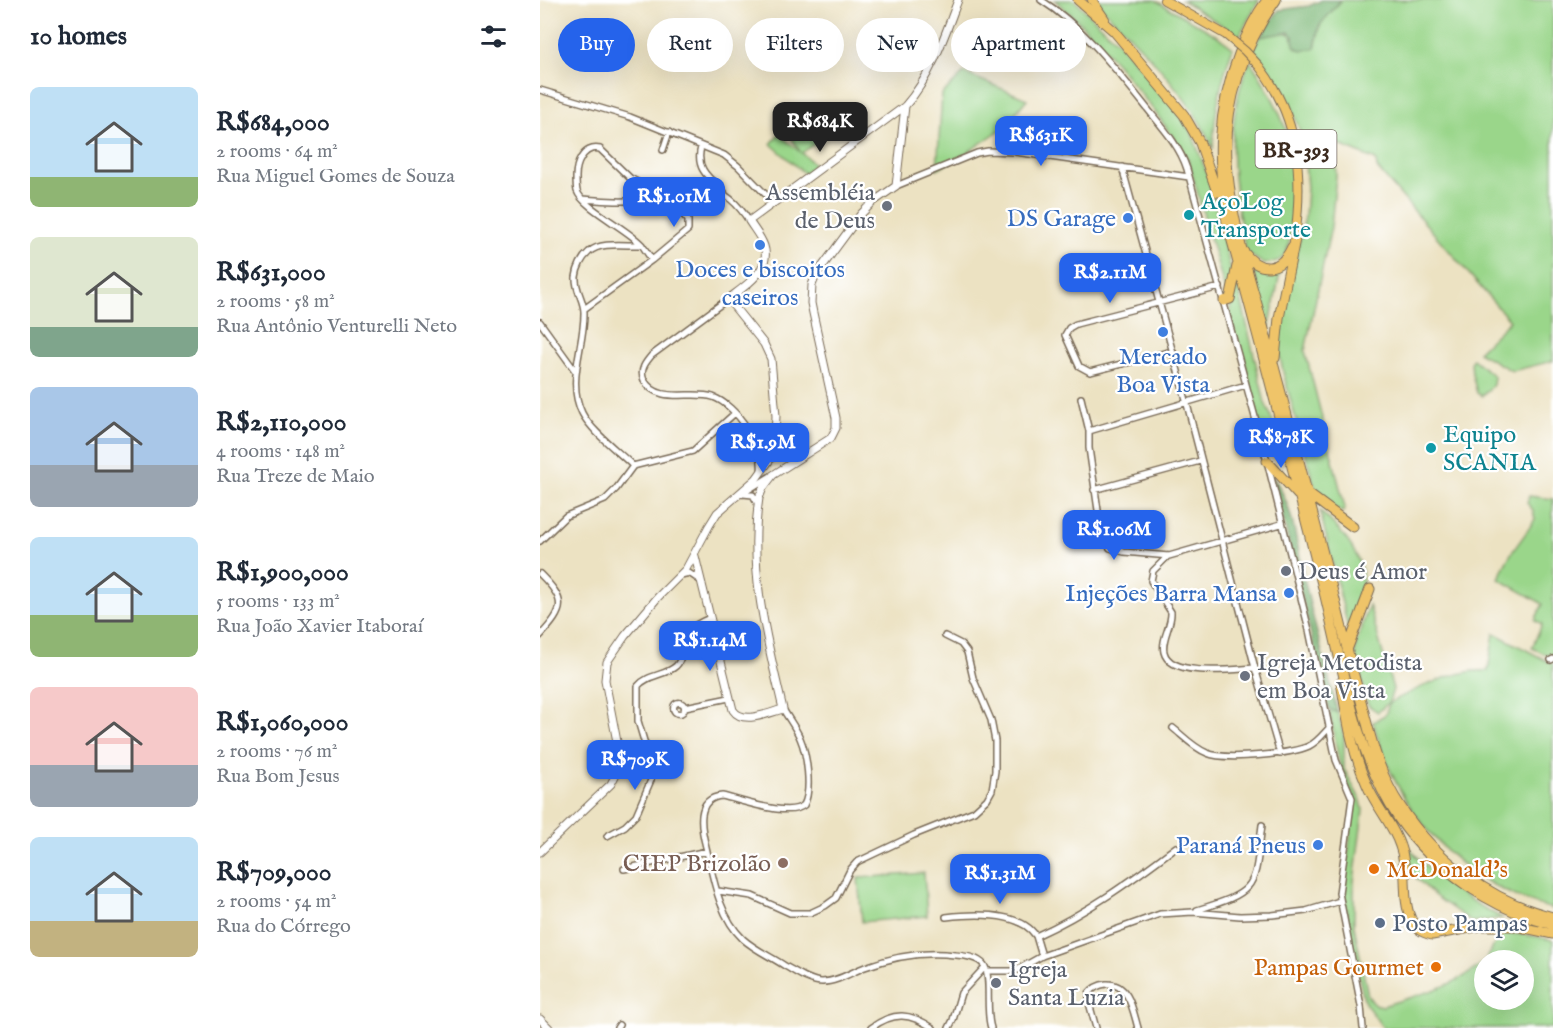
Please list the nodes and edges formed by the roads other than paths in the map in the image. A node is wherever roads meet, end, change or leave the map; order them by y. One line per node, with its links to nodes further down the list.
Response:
1 (958, 0): 12 (street)
2 (1041, 0): 8 (street)
3 (1078, 0): 9 (highway)
4 (1092, 0): 9 (main road)
5 (1164, 0): 27 (main road, BR-393, bridge)
6 (1267, 0): 26 (highway)
7 (1276, 0): 29 (highway)
8 (1065, 18)
9 (1114, 31): 26 (highway)
10 (1086, 38): 17 (street)
11 (540, 90): 13 (street)
12 (905, 106): 18 (street); 23 (street)
13 (669, 132): 14 (street); 15 (street)
14 (701, 147): 19 (street); 23 (street)
15 (663, 150)
16 (1122, 167): 17 (street); 18 (street); 35 (street)
17 (1189, 177): 32 (street)
18 (896, 186): 51 (street)
19 (724, 193): 20 (street); 25 (street)
20 (662, 194): 21 (street); 22 (street); 30 (street)
21 (583, 199): 22 (street); 24 (street)
22 (597, 200): 24 (street)
23 (773, 202): 25 (street)
24 (599, 212): 28 (street)
25 (749, 220): 33 (street)
26 (1227, 223): 31 (highway)
27 (1295, 239): 29 (highway, BR-393); 40 (highway, BR-393)
28 (642, 246): 30 (street); 36 (street)
29 (1241, 248): 40 (highway)
30 (652, 260): 36 (street)
31 (1238, 261): 34 (highway); 55 (highway)
32 (1220, 287): 34 (street); 35 (street)
33 (728, 299): 44 (street); 47 (street)
34 (1224, 301): 41 (street)
35 (1160, 304): 38 (street); 38 (street)
36 (584, 311): 39 (street)
37 (540, 322): 39 (street)
38 (1173, 351): 43 (street)
39 (576, 372): 50 (street)
40 (1276, 373): 55 (highway)
41 (1246, 385): 43 (street); 49 (street)
42 (1081, 398): 45 (street)
43 (1187, 404): 45 (street); 48 (street)
44 (735, 413): 46 (street); 50 (street)
45 (1089, 431): 53 (street)
46 (760, 459): 47 (street); 52 (street)
47 (770, 461): 51 (street); 52 (street)
48 (1200, 461): 53 (street); 60 (street)
49 (1267, 461): 55 (highway); 58 (street)
50 (633, 465): 61 (street)
51 (776, 472): 52 (street); 57 (street)
52 (761, 476): 54 (street); 56 (street); 57 (street)
53 (1094, 490): 63 (street)
54 (743, 494): 56 (street); 57 (street)
55 (1303, 495): 59 (highway); 68 (highway); 72 (highway)
56 (735, 498): 62 (street)
57 (758, 503): 76 (street)
58 (1281, 524): 60 (street); 77 (street)
59 (1353, 527)
60 (1223, 539): 63 (street); 73 (street)
61 (540, 541)
62 (694, 556): 65 (street); 66 (street)
63 (1168, 556): 73 (street)
64 (540, 574): 70 (street)
65 (681, 575): 66 (street); 84 (street)
66 (702, 583): 69 (street)
67 (1370, 589): 72 (highway)
68 (1326, 600): 91 (highway); 92 (highway)
69 (710, 618): 74 (street); 81 (street)
70 (540, 636)
71 (945, 636): 86 (street)
72 (1347, 650): 90 (highway)
73 (1255, 668): 79 (street)
74 (729, 698): 75 (street); 76 (street)
75 (685, 707)
76 (783, 709): 83 (street)
77 (1330, 727): 79 (street); 87 (street)
78 (1173, 728): 79 (street)
79 (1280, 754)
80 (1262, 825): 88 (street)
81 (607, 836)
82 (1176, 848): 93 (street)
83 (707, 851): 85 (street); 86 (street)
84 (540, 852)
85 (624, 869)
86 (718, 891): 95 (street)
87 (1340, 901): 88 (street); 104 (street)
88 (1192, 912): 94 (street)
89 (946, 917): 93 (street)
90 (1553, 917)
91 (1553, 925)
92 (1553, 934)
93 (1036, 936): 94 (street)
94 (1042, 956): 95 (street)
95 (986, 969): 100 (street); 101 (street)
96 (540, 1019): 98 (street)
97 (874, 1027): 99 (street)
98 (549, 1028)
99 (933, 1028)
100 (949, 1028)
101 (991, 1028)
102 (1096, 1028): 103 (street)
103 (1138, 1028)
104 (1363, 1028)

